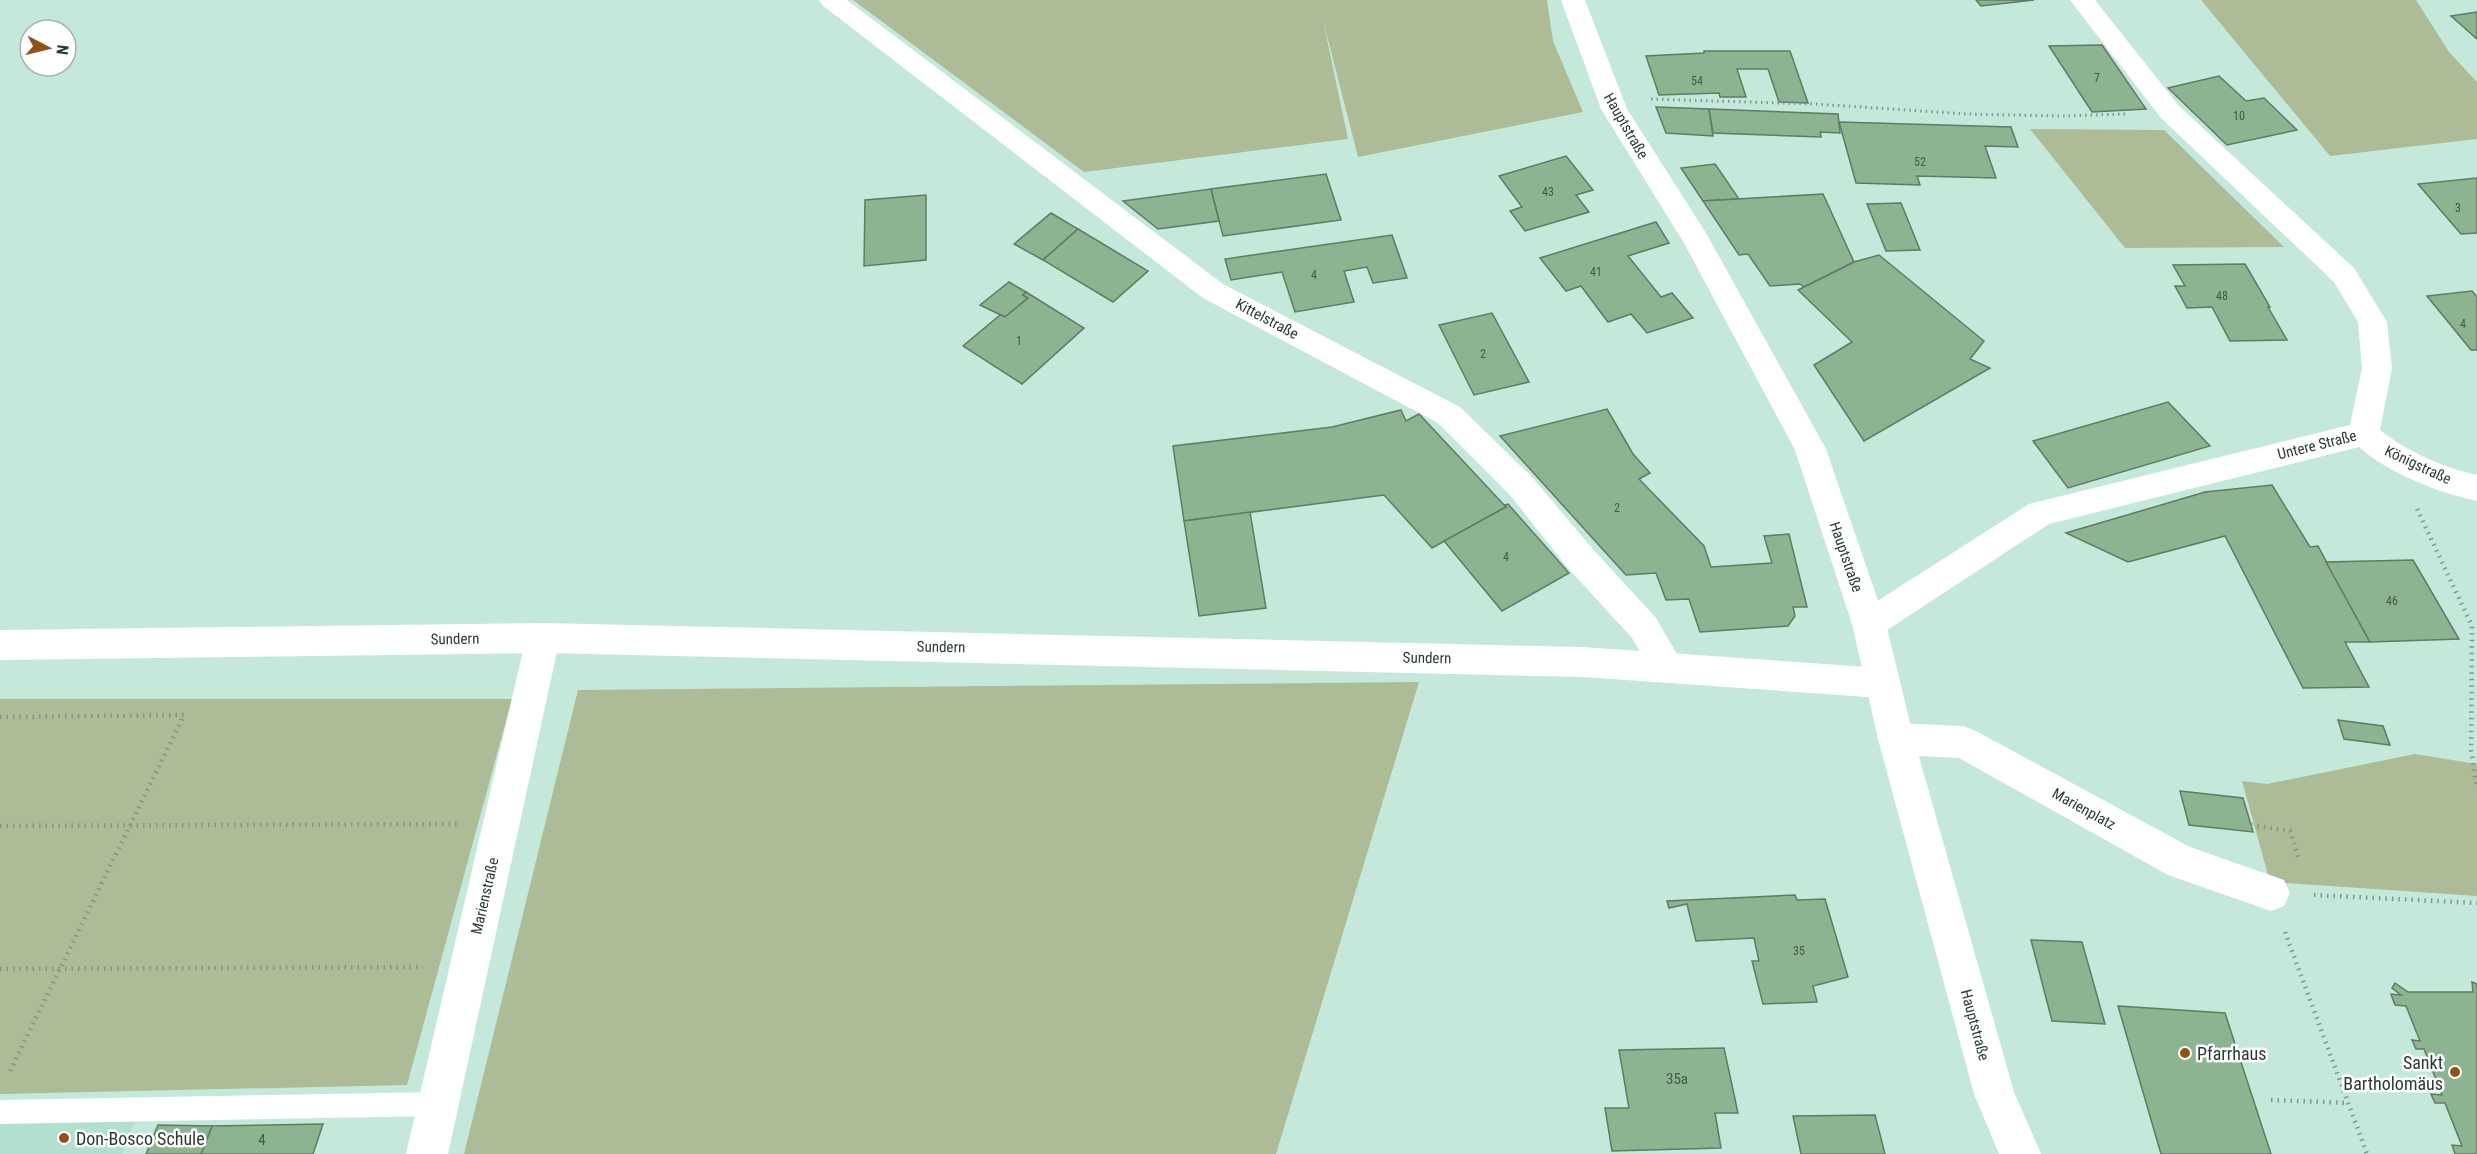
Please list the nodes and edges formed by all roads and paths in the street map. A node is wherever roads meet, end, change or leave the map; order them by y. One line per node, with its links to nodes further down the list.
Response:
1 (831, 0): 11 (street, Kittelstraße)
2 (1573, 0): 4 (street, Hauptstraße)
3 (2082, 0): 5 (street, Untere Straße)
4 (1608, 97): 5 (path); 8 (street, Hauptstraße)
5 (2170, 112): 6 (street, Untere Straße)
6 (2375, 443): 7 (street, Königstraße); 8 (street, Untere Straße); 15 (path)
7 (2477, 488)
8 (1869, 624): 12 (street, Hauptstraße)
9 (543, 638): 10 (street, Sundern); 11 (street, Sundern); 16 (street, Marienstraße)
10 (0, 645)
11 (1668, 668): 12 (street, Sundern)
12 (1882, 683): 14 (street, Hauptstraße)
13 (0, 717): 17 (path)
14 (1896, 739): 21 (street, Marienplatz); 32 (street, Hauptstraße)
15 (2477, 789)
16 (501, 824): 17 (path); 29 (street, Marienstraße)
17 (130, 825): 19 (path); 25 (path)
18 (2251, 825): 20 (path)
19 (0, 826)
20 (2300, 863)
21 (2271, 893): 22 (path); 28 (path)
22 (2477, 903)
23 (424, 967): 25 (path)
24 (0, 969): 25 (path)
25 (60, 969): 26 (path)
26 (5, 1081)
27 (2271, 1100): 28 (path)
28 (2349, 1103): 33 (path)
29 (437, 1104): 30 (lane); 31 (street, Marienstraße)
30 (0, 1112)
31 (427, 1154)
32 (2020, 1154)
33 (2367, 1154)

